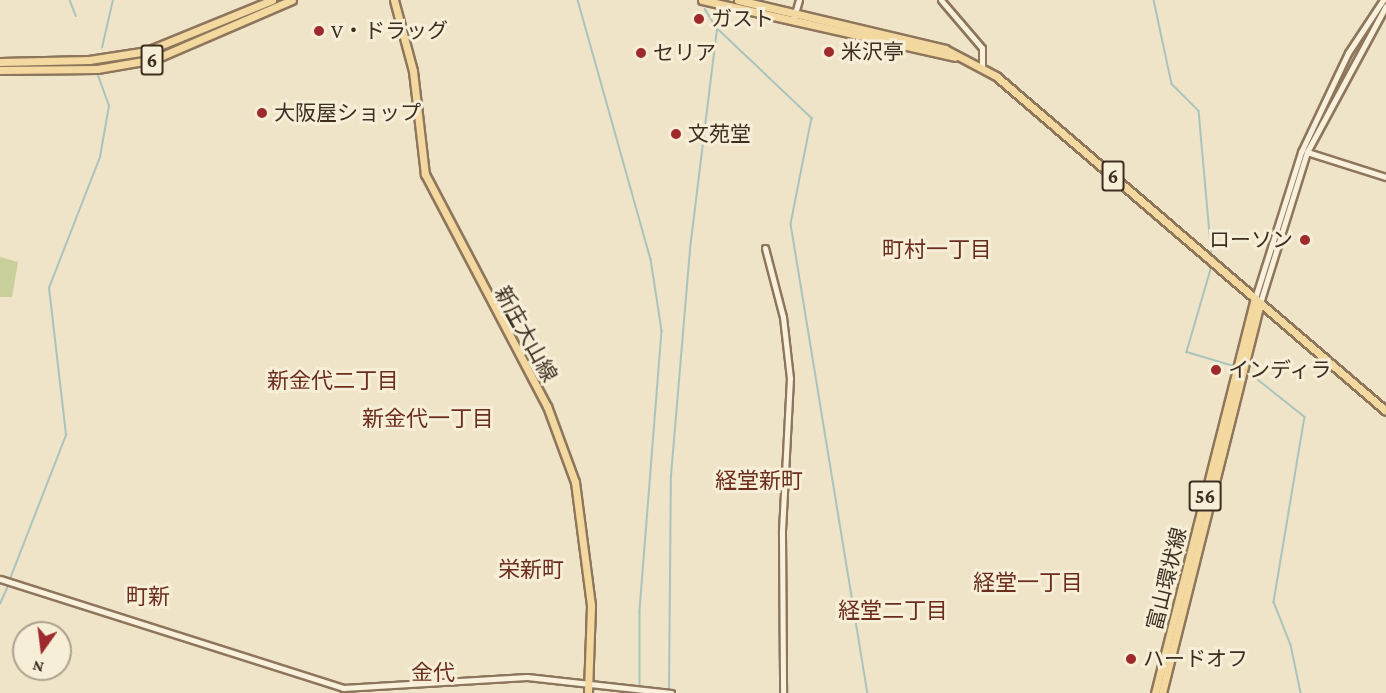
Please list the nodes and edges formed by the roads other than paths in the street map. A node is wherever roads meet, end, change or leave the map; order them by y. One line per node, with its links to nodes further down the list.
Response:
1 (272, 0): 13 (main road, 6)
2 (292, 0): 15 (main road, 6)
3 (394, 0): 22 (main road, 新庄大山線)
4 (702, 0): 11 (main road, 6)
5 (738, 0): 10 (main road, 6)
6 (799, 0): 10 (street)
7 (941, 0): 14 (street)
8 (1383, 0): 19 (street)
9 (1386, 6): 16 (street)
10 (795, 14): 11 (street); 12 (main road, 6)
11 (793, 22): 12 (main road, 6)
12 (961, 58): 14 (main road, 6)
13 (0, 62)
14 (982, 68): 19 (main road, 6)
15 (0, 70)
16 (1307, 152): 17 (street); 19 (street)
17 (1386, 177)
18 (765, 248): 25 (street)
19 (1257, 301): 20 (main road, 6); 26 (main road, 富山環状線 / 56); 27 (main road, 富山環状線 / 56)
20 (1386, 411)
21 (0, 579): 22 (street)
22 (588, 680): 23 (main road, 新庄大山線); 24 (street)
23 (588, 693)
24 (671, 693)
25 (783, 693)
26 (1155, 693)
27 (1162, 693)

